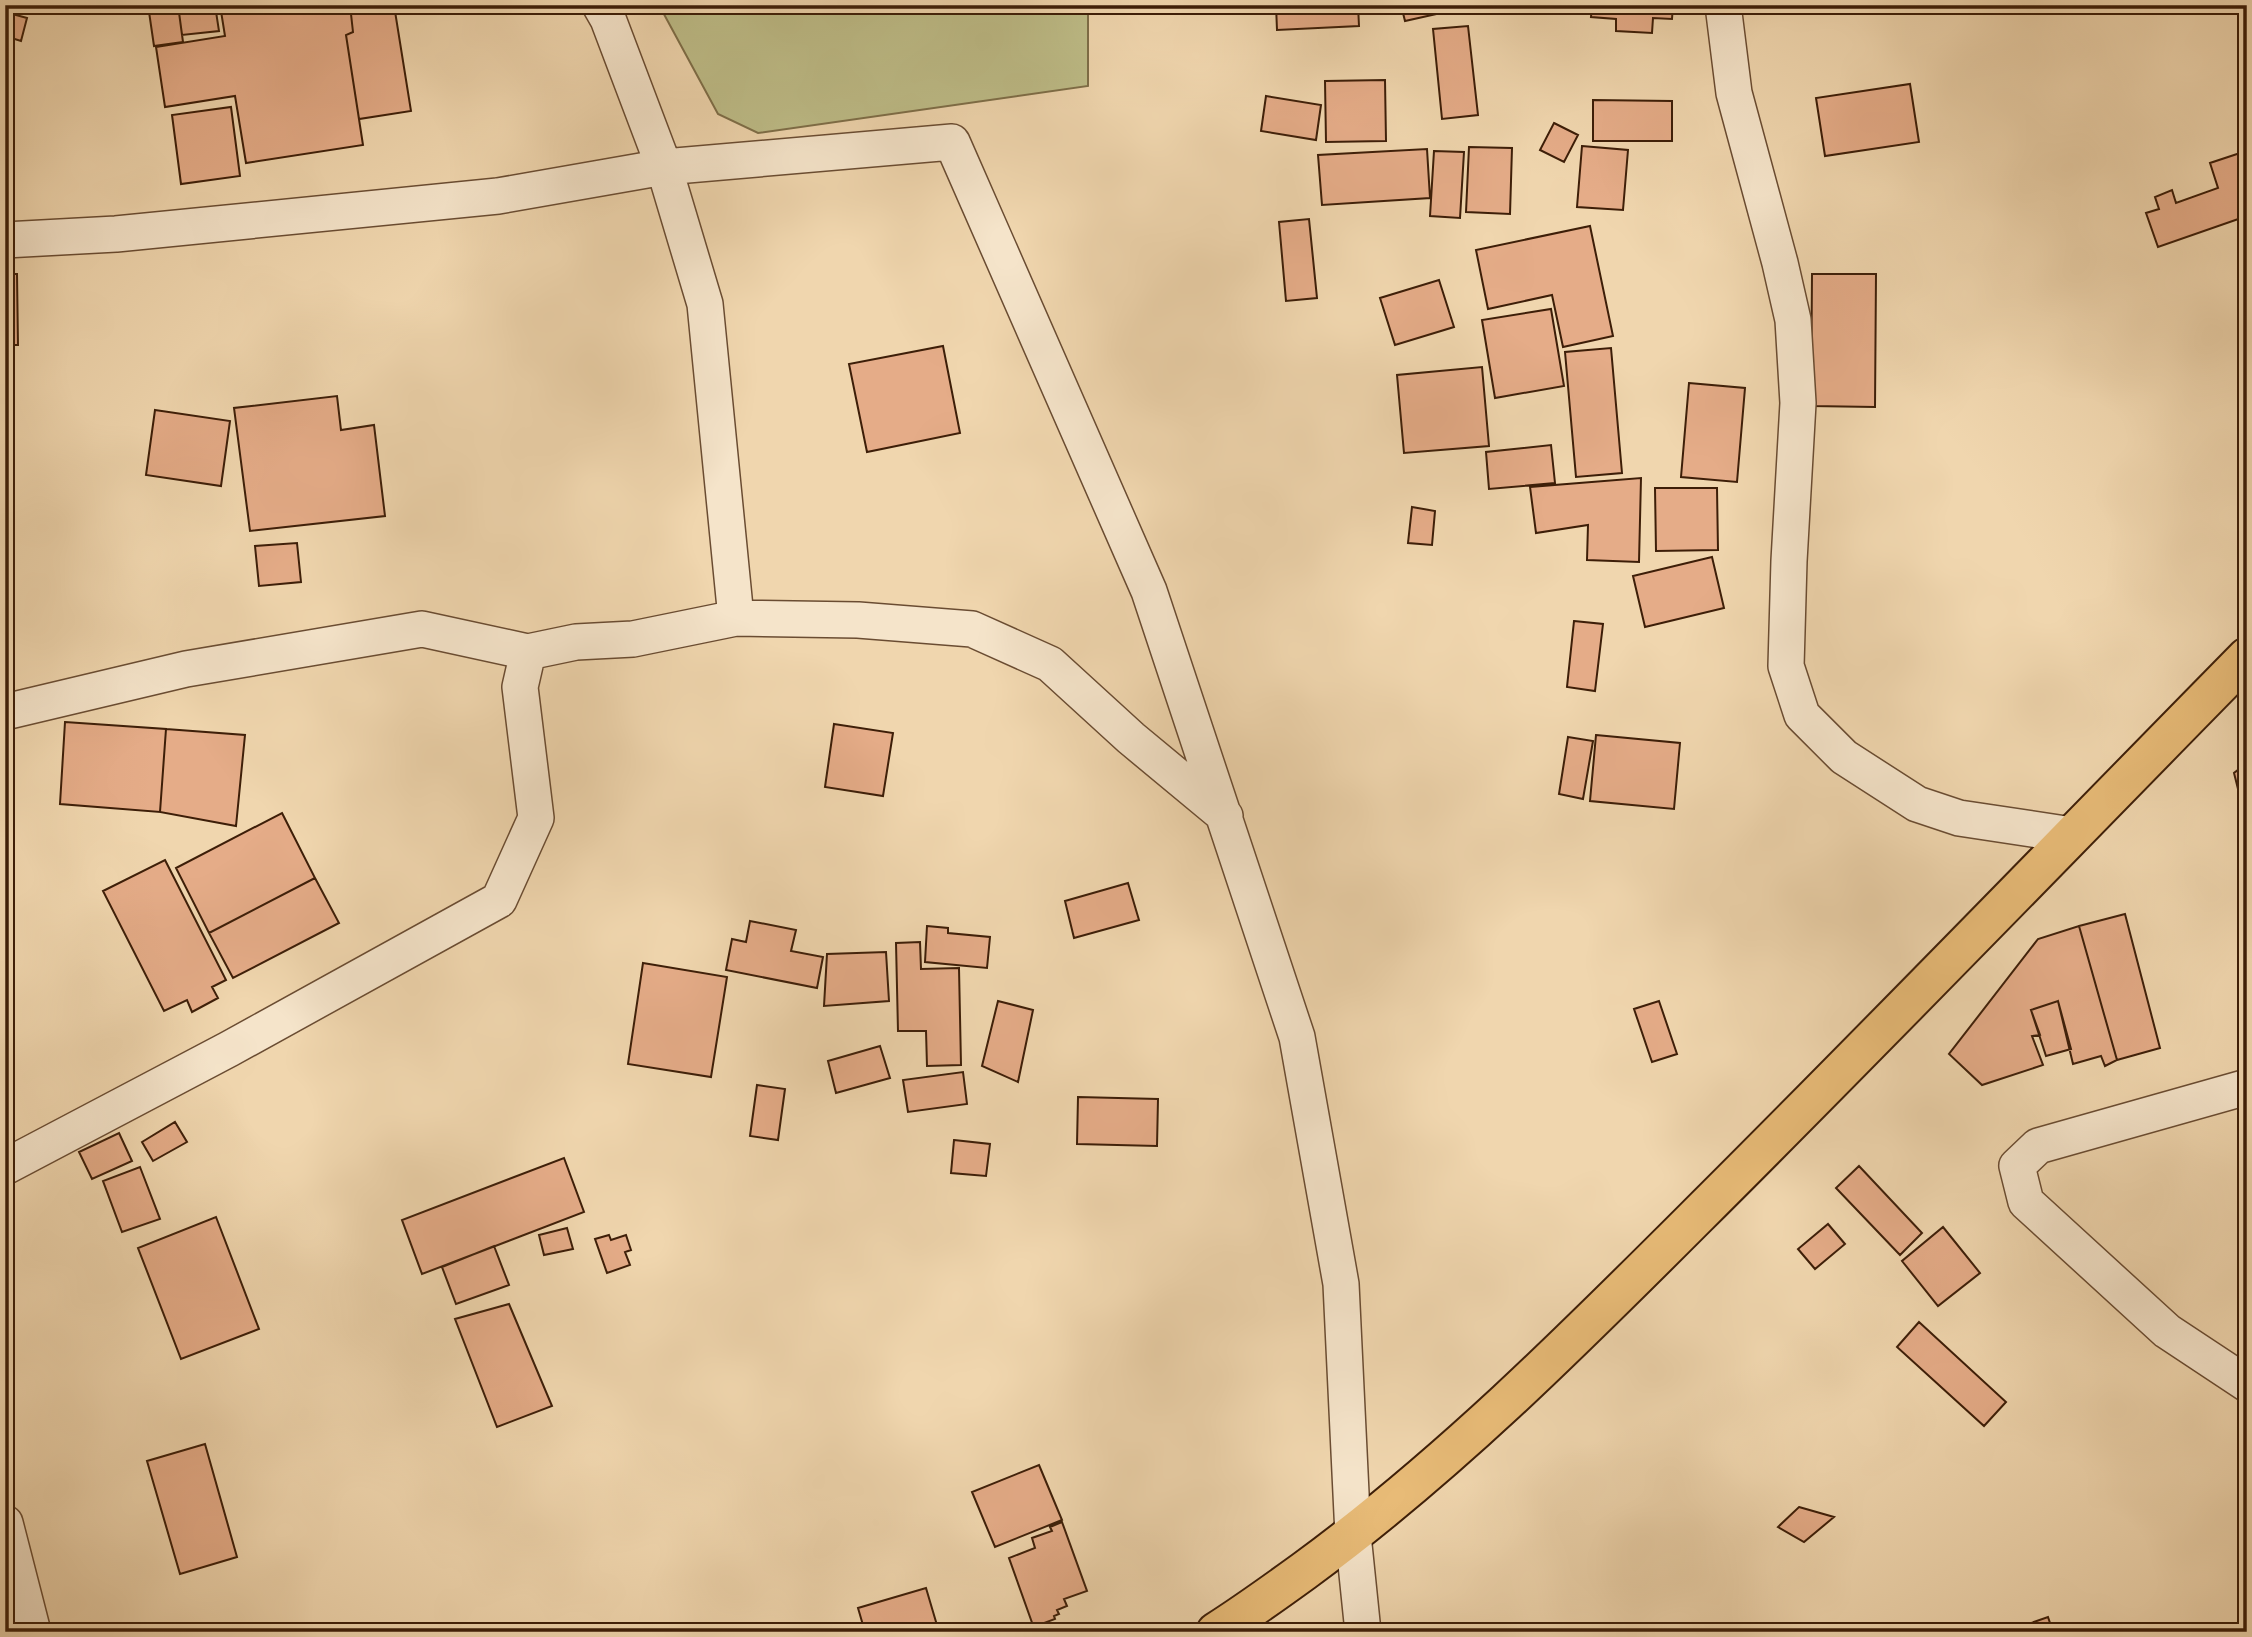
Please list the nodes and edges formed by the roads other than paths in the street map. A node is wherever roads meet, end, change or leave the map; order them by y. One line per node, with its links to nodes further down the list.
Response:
1 (600, 5): 3 (street)
2 (1723, 5): 10 (street)
3 (664, 167): 4 (street); 5 (street); 9 (street)
4 (5, 240)
5 (736, 618): 6 (street); 9 (street)
6 (528, 652): 8 (street); 12 (street)
7 (2247, 657): 10 (main road)
8 (5, 712)
9 (1225, 816): 15 (street)
10 (2072, 835): 15 (main road)
11 (2247, 1087): 13 (street)
12 (5, 1167)
13 (2247, 1384)
14 (5, 1523): 16 (street)
15 (1353, 1535): 17 (main road); 18 (street)
16 (33, 1632)
17 (1216, 1632)
18 (1363, 1632)

